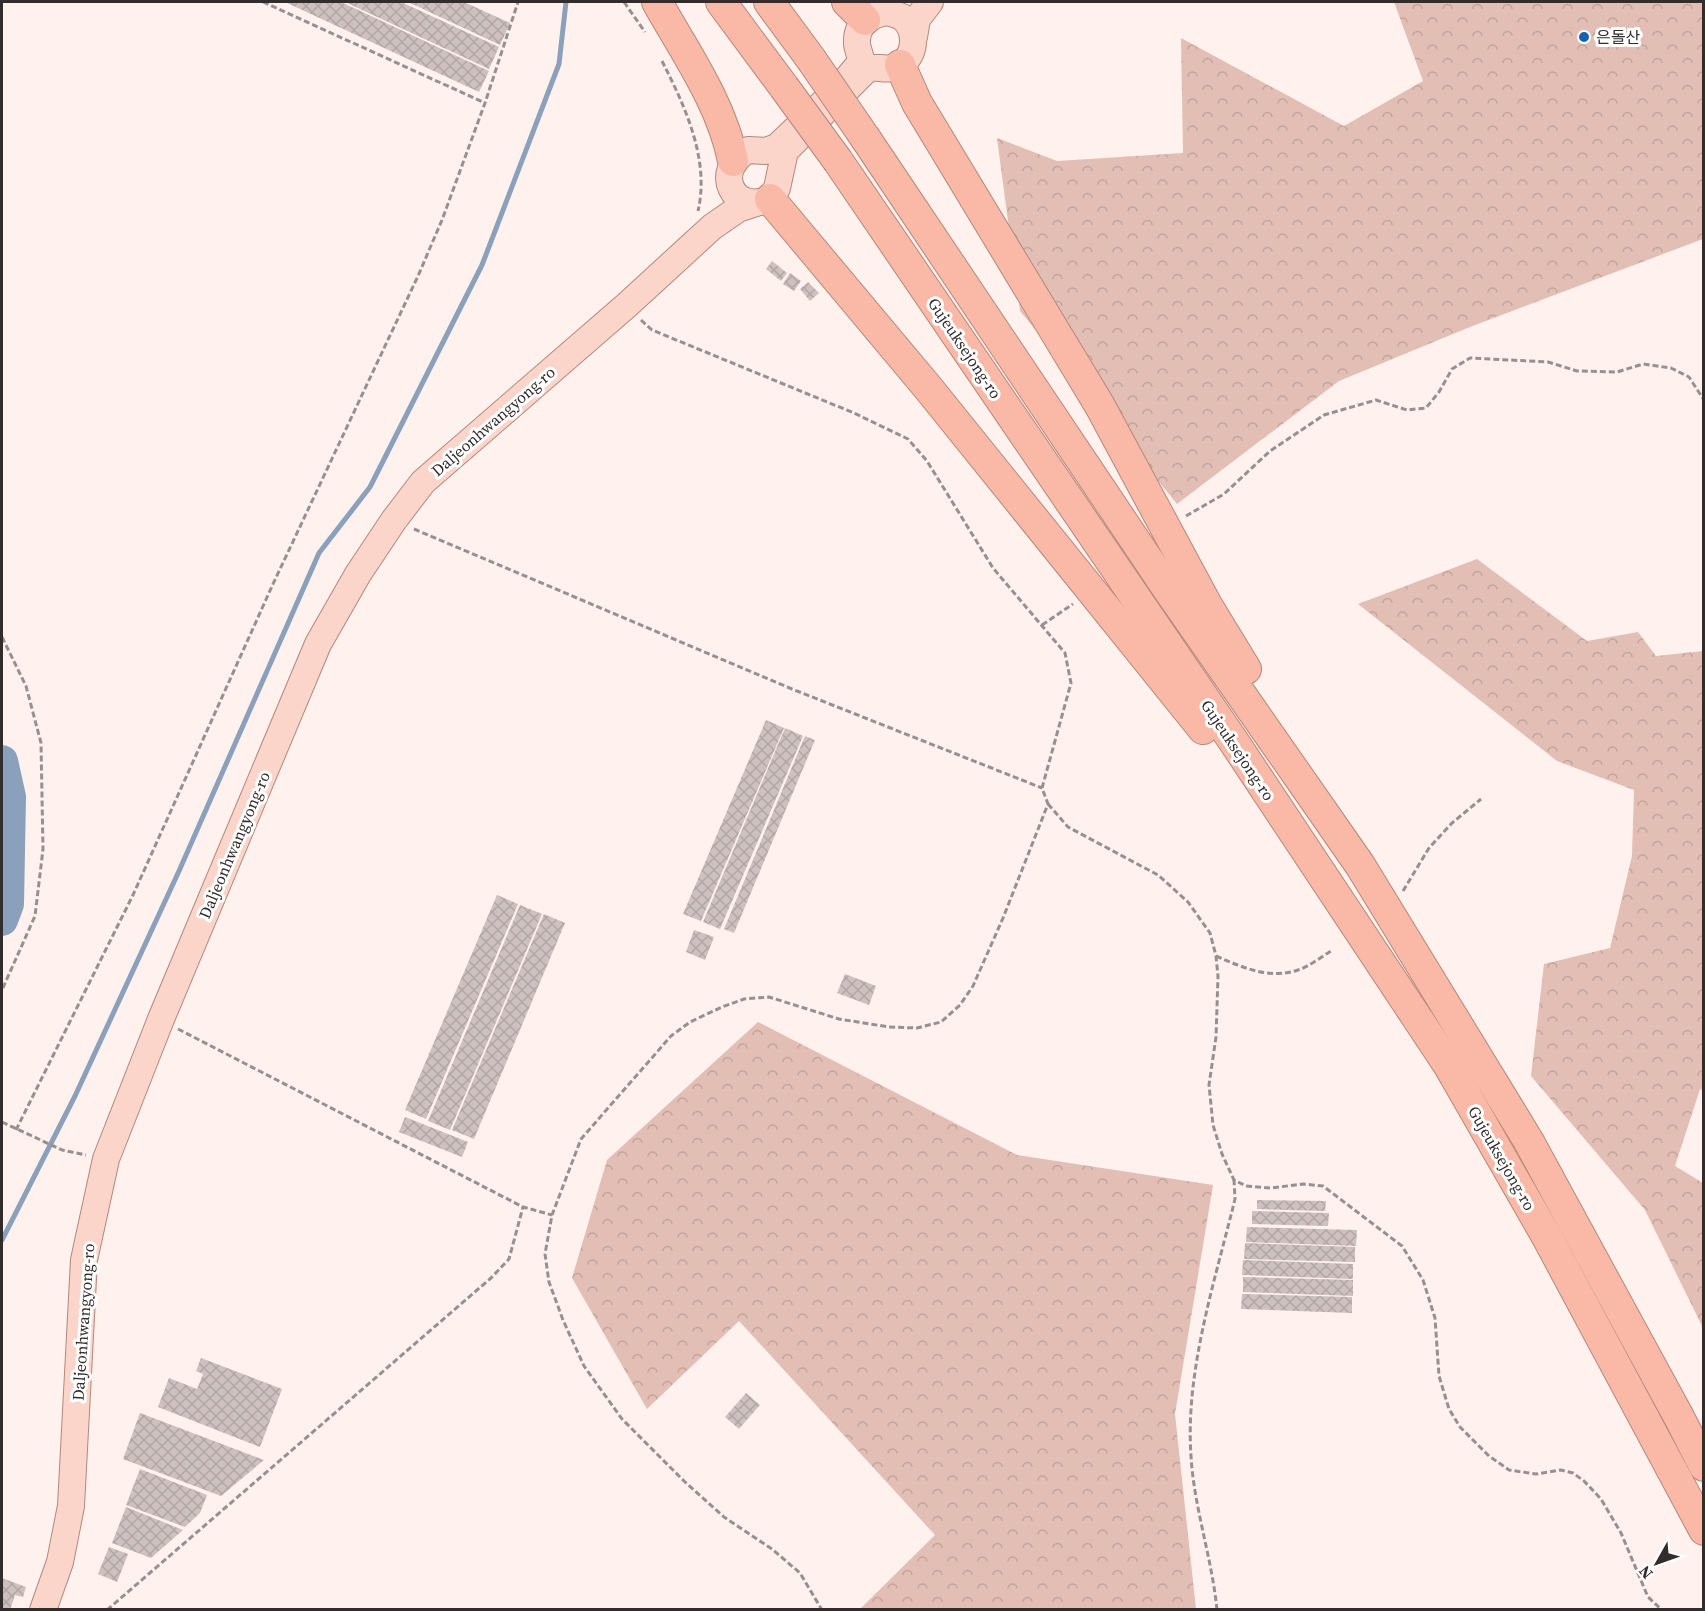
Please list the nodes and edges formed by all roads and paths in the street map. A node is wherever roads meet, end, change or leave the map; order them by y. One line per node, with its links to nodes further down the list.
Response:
1 (263, 2): 13 (path)
2 (518, 2): 13 (path)
3 (624, 2): 10 (path)
4 (657, 2): 14 (highway)
5 (721, 2): 33 (highway, Gujeuksejong-ro, bridge)
6 (769, 2): 29 (highway, Gujeuksejong-ro, bridge)
7 (928, 2): 8 (main road); 9 (main road)
8 (868, 12): 9 (main road); 14 (main road)
9 (914, 38): 12 (main road)
10 (650, 39)
11 (660, 56): 16 (path)
12 (900, 65): 15 (main road); 29 (highway)
13 (485, 103): 35 (path)
14 (731, 171): 15 (main road); 16 (main road)
15 (763, 201): 16 (main road); 33 (highway)
16 (705, 220): 17 (main road, Daljeonhwangyong-ro)
17 (627, 305): 20 (main road, Daljeonhwangyong-ro); 22 (path)
18 (1704, 400): 19 (path)
19 (1182, 518)
20 (394, 520): 24 (path); 32 (main road, Daljeonhwangyong-ro)
21 (1075, 603): 22 (path)
22 (1042, 625): 24 (path)
23 (2, 637): 31 (path)
24 (1042, 788): 26 (path)
25 (1481, 799): 27 (path)
26 (1048, 804): 30 (path); 39 (path)
27 (1401, 893)
28 (1331, 951): 30 (path)
29 (1413, 951): 40 (highway, Gujeuksejong-ro)
30 (1216, 956): 37 (path)
31 (2, 990)
32 (160, 1019): 38 (path); 42 (main road, Daljeonhwangyong-ro)
33 (1449, 1066): 41 (highway, Gujeuksejong-ro)
34 (2, 1122): 35 (path)
35 (16, 1130): 36 (path)
36 (62, 1150)
37 (1234, 1180): 45 (path); 46 (path)
38 (523, 1207): 39 (path); 43 (path)
39 (552, 1215): 44 (path)
40 (1704, 1466)
41 (1704, 1530)
42 (43, 1610)
43 (107, 1610)
44 (822, 1610)
45 (1217, 1610)
46 (1662, 1610)

